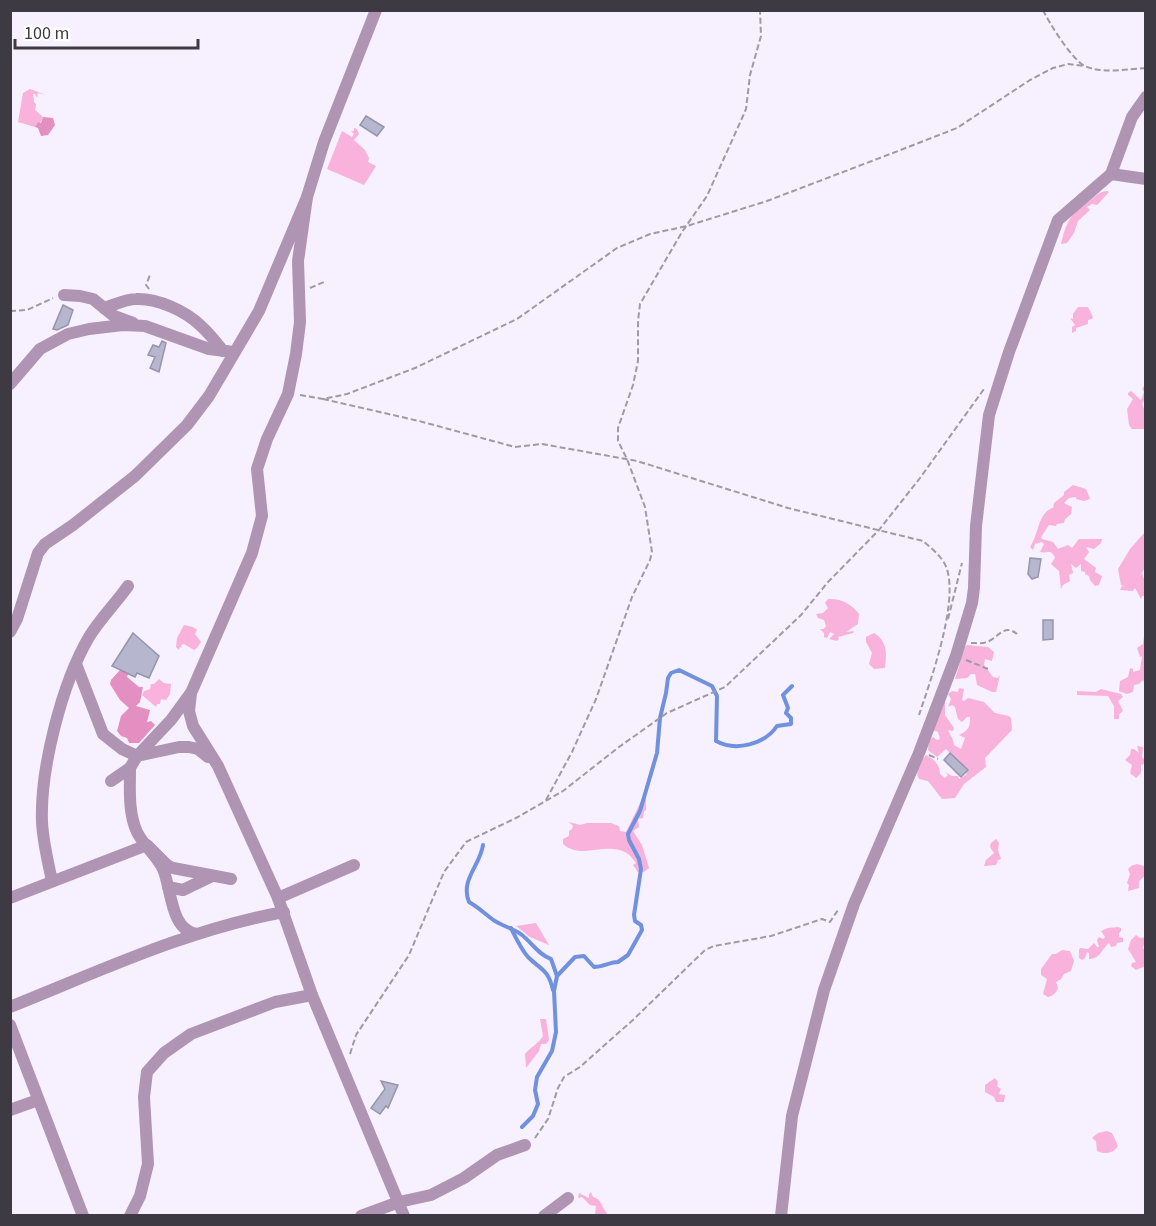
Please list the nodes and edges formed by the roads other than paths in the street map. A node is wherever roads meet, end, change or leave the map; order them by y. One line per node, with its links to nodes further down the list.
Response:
1 (376, 10): 5 (street)
2 (1146, 97): 3 (street)
3 (1111, 174): 4 (street); 45 (street)
4 (1146, 179)
5 (307, 196): 9 (street); 14 (street)
6 (64, 295): 7 (street)
7 (104, 308): 8 (street); 9 (street)
8 (144, 326): 9 (street); 10 (street)
9 (229, 351): 12 (street)
10 (10, 384)
11 (128, 586): 13 (street)
12 (10, 632)
13 (76, 664): 15 (street); 23 (street)
14 (191, 693): 15 (street); 16 (street)
15 (137, 756): 16 (street); 17 (street)
16 (218, 766): 27 (street)
17 (130, 768): 18 (street); 19 (street)
18 (111, 781)
19 (147, 845): 21 (street); 23 (street); 24 (street)
20 (354, 866): 27 (street)
21 (212, 876): 22 (street); 25 (street)
22 (231, 879)
23 (52, 881): 26 (street)
24 (168, 886): 25 (street); 29 (street)
25 (183, 890): 29 (street)
26 (10, 898)
27 (278, 898): 28 (street)
28 (284, 912): 30 (street); 31 (street)
29 (176, 913): 30 (street)
30 (197, 934): 32 (street)
31 (312, 995): 38 (street); 41 (street)
32 (10, 1006)
33 (10, 1025): 34 (street)
34 (38, 1100): 35 (street); 40 (street)
35 (10, 1110)
36 (525, 1145): 38 (street)
37 (568, 1198): 44 (street)
38 (399, 1202): 39 (street); 43 (street)
39 (385, 1211): 42 (street)
40 (83, 1215)
41 (130, 1215)
42 (361, 1215)
43 (404, 1215)
44 (544, 1215)
45 (781, 1215)

